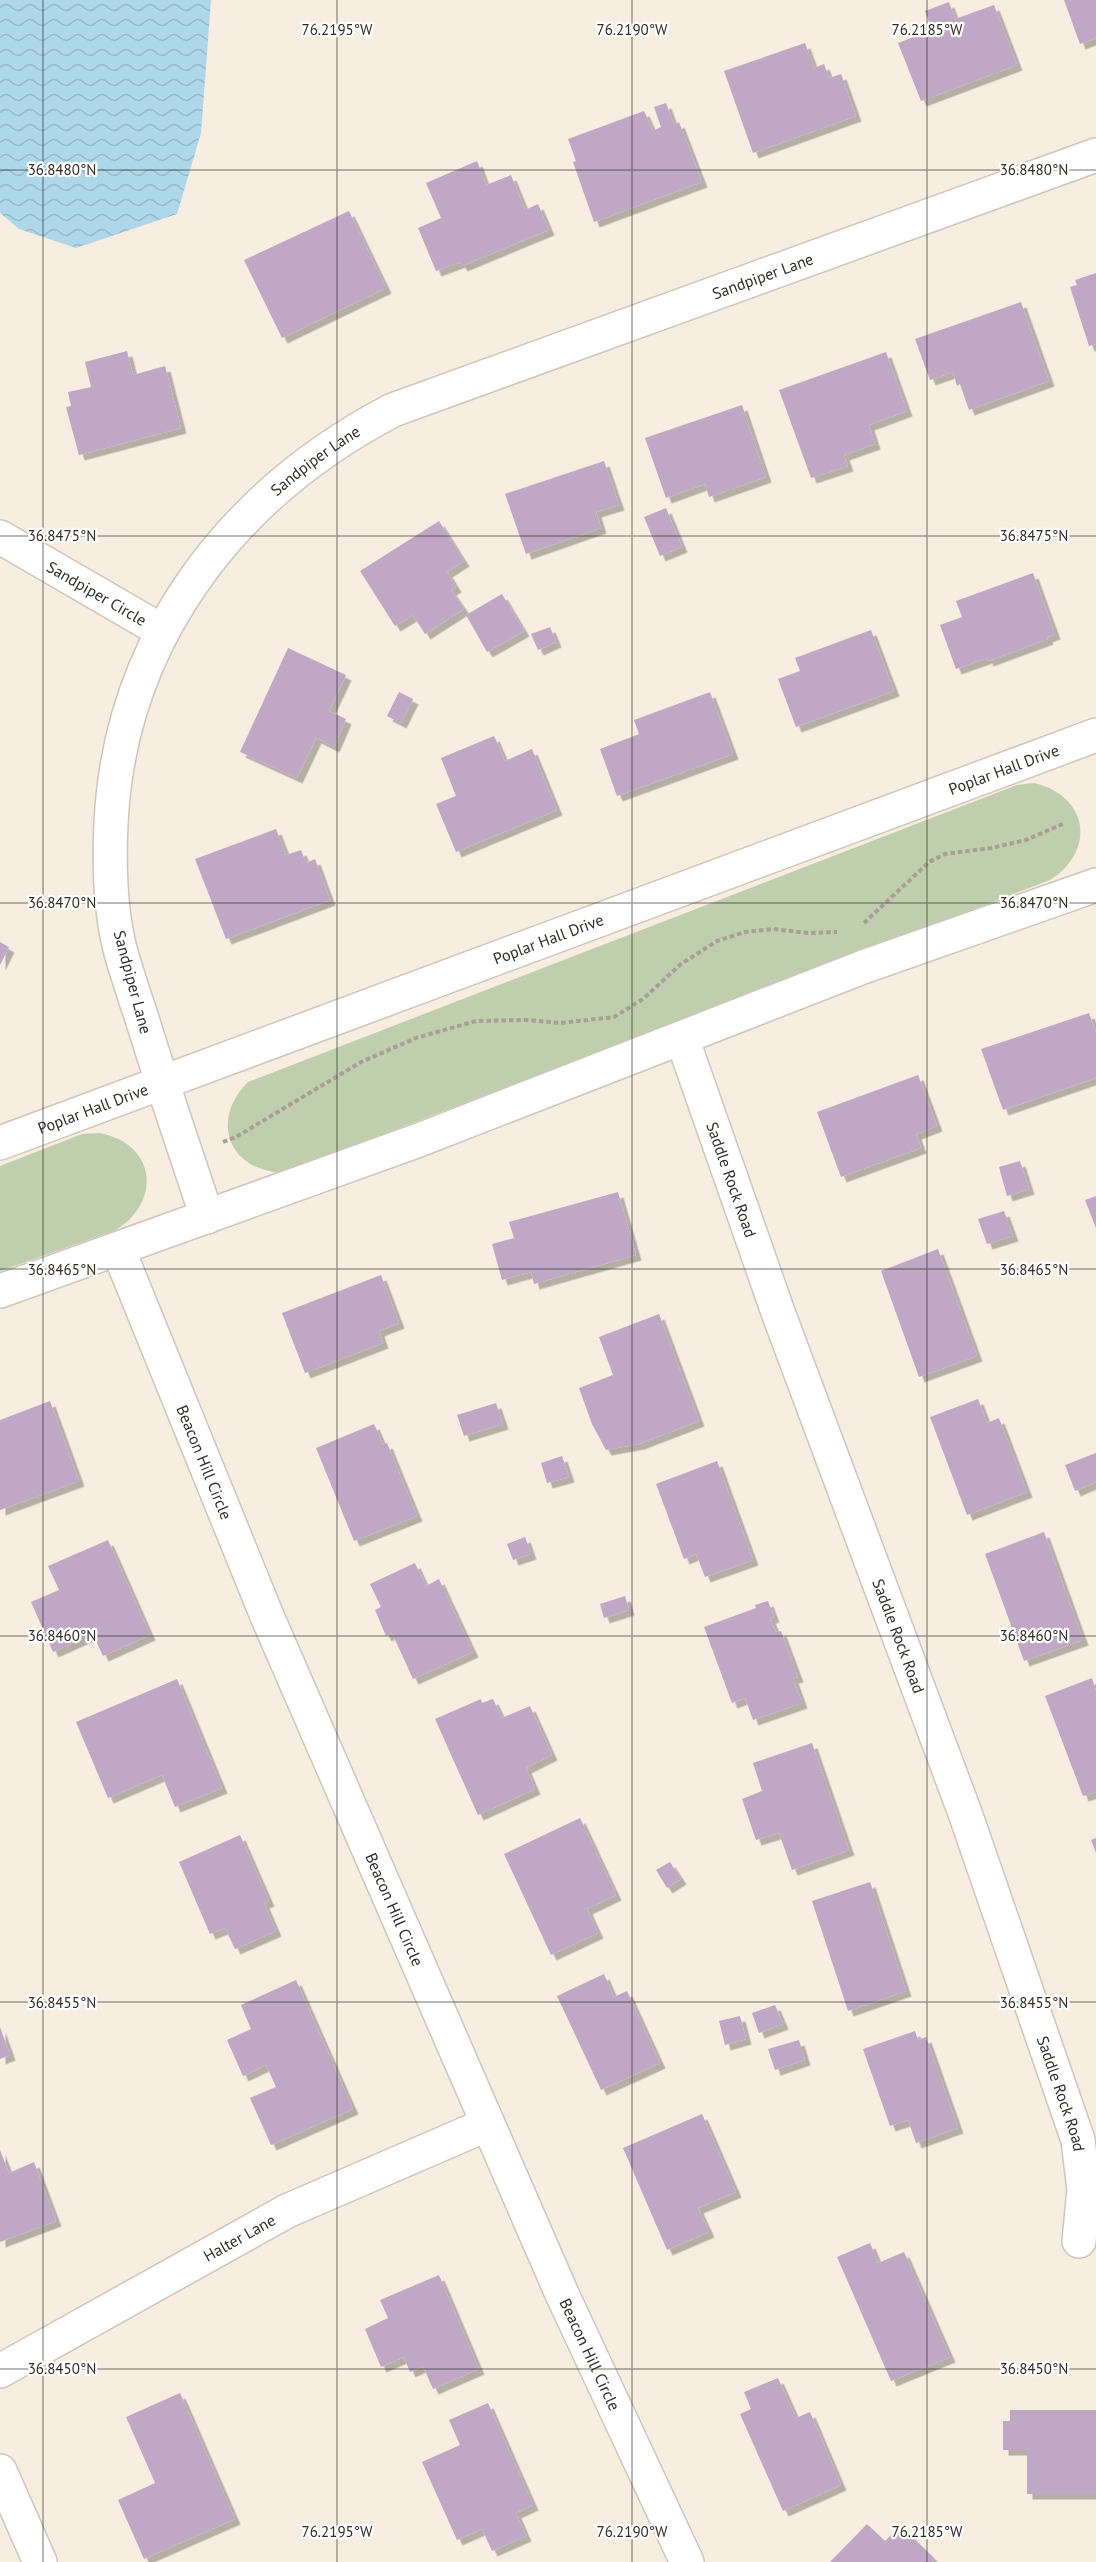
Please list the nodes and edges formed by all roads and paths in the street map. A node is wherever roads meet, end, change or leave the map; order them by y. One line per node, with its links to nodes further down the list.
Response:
1 (1096, 154): 3 (street, Sandpiper Lane)
2 (0, 537): 3 (street, Sandpiper Circle)
3 (162, 632): 10 (street, Sandpiper Lane)
4 (1096, 735): 10 (street, Poplar Hall Drive)
5 (1065, 823): 7 (path)
6 (1096, 885): 9 (street)
7 (861, 926)
8 (844, 930): 12 (path)
9 (682, 1038): 13 (street); 17 (street, Saddle Rock Road)
10 (162, 1082): 11 (street, Poplar Hall Drive); 12 (street, Sandpiper Lane)
11 (0, 1143)
12 (187, 1156): 13 (street, Sandpiper Lane)
13 (207, 1217): 14 (street)
14 (118, 1250): 15 (street); 16 (street, Beacon Hill Circle)
15 (0, 1291)
16 (488, 2124): 18 (street, Halter Lane); 21 (street, Beacon Hill Circle)
17 (1079, 2241)
18 (0, 2371)
19 (0, 2471): 20 (street)
20 (39, 2562)
21 (687, 2562)

